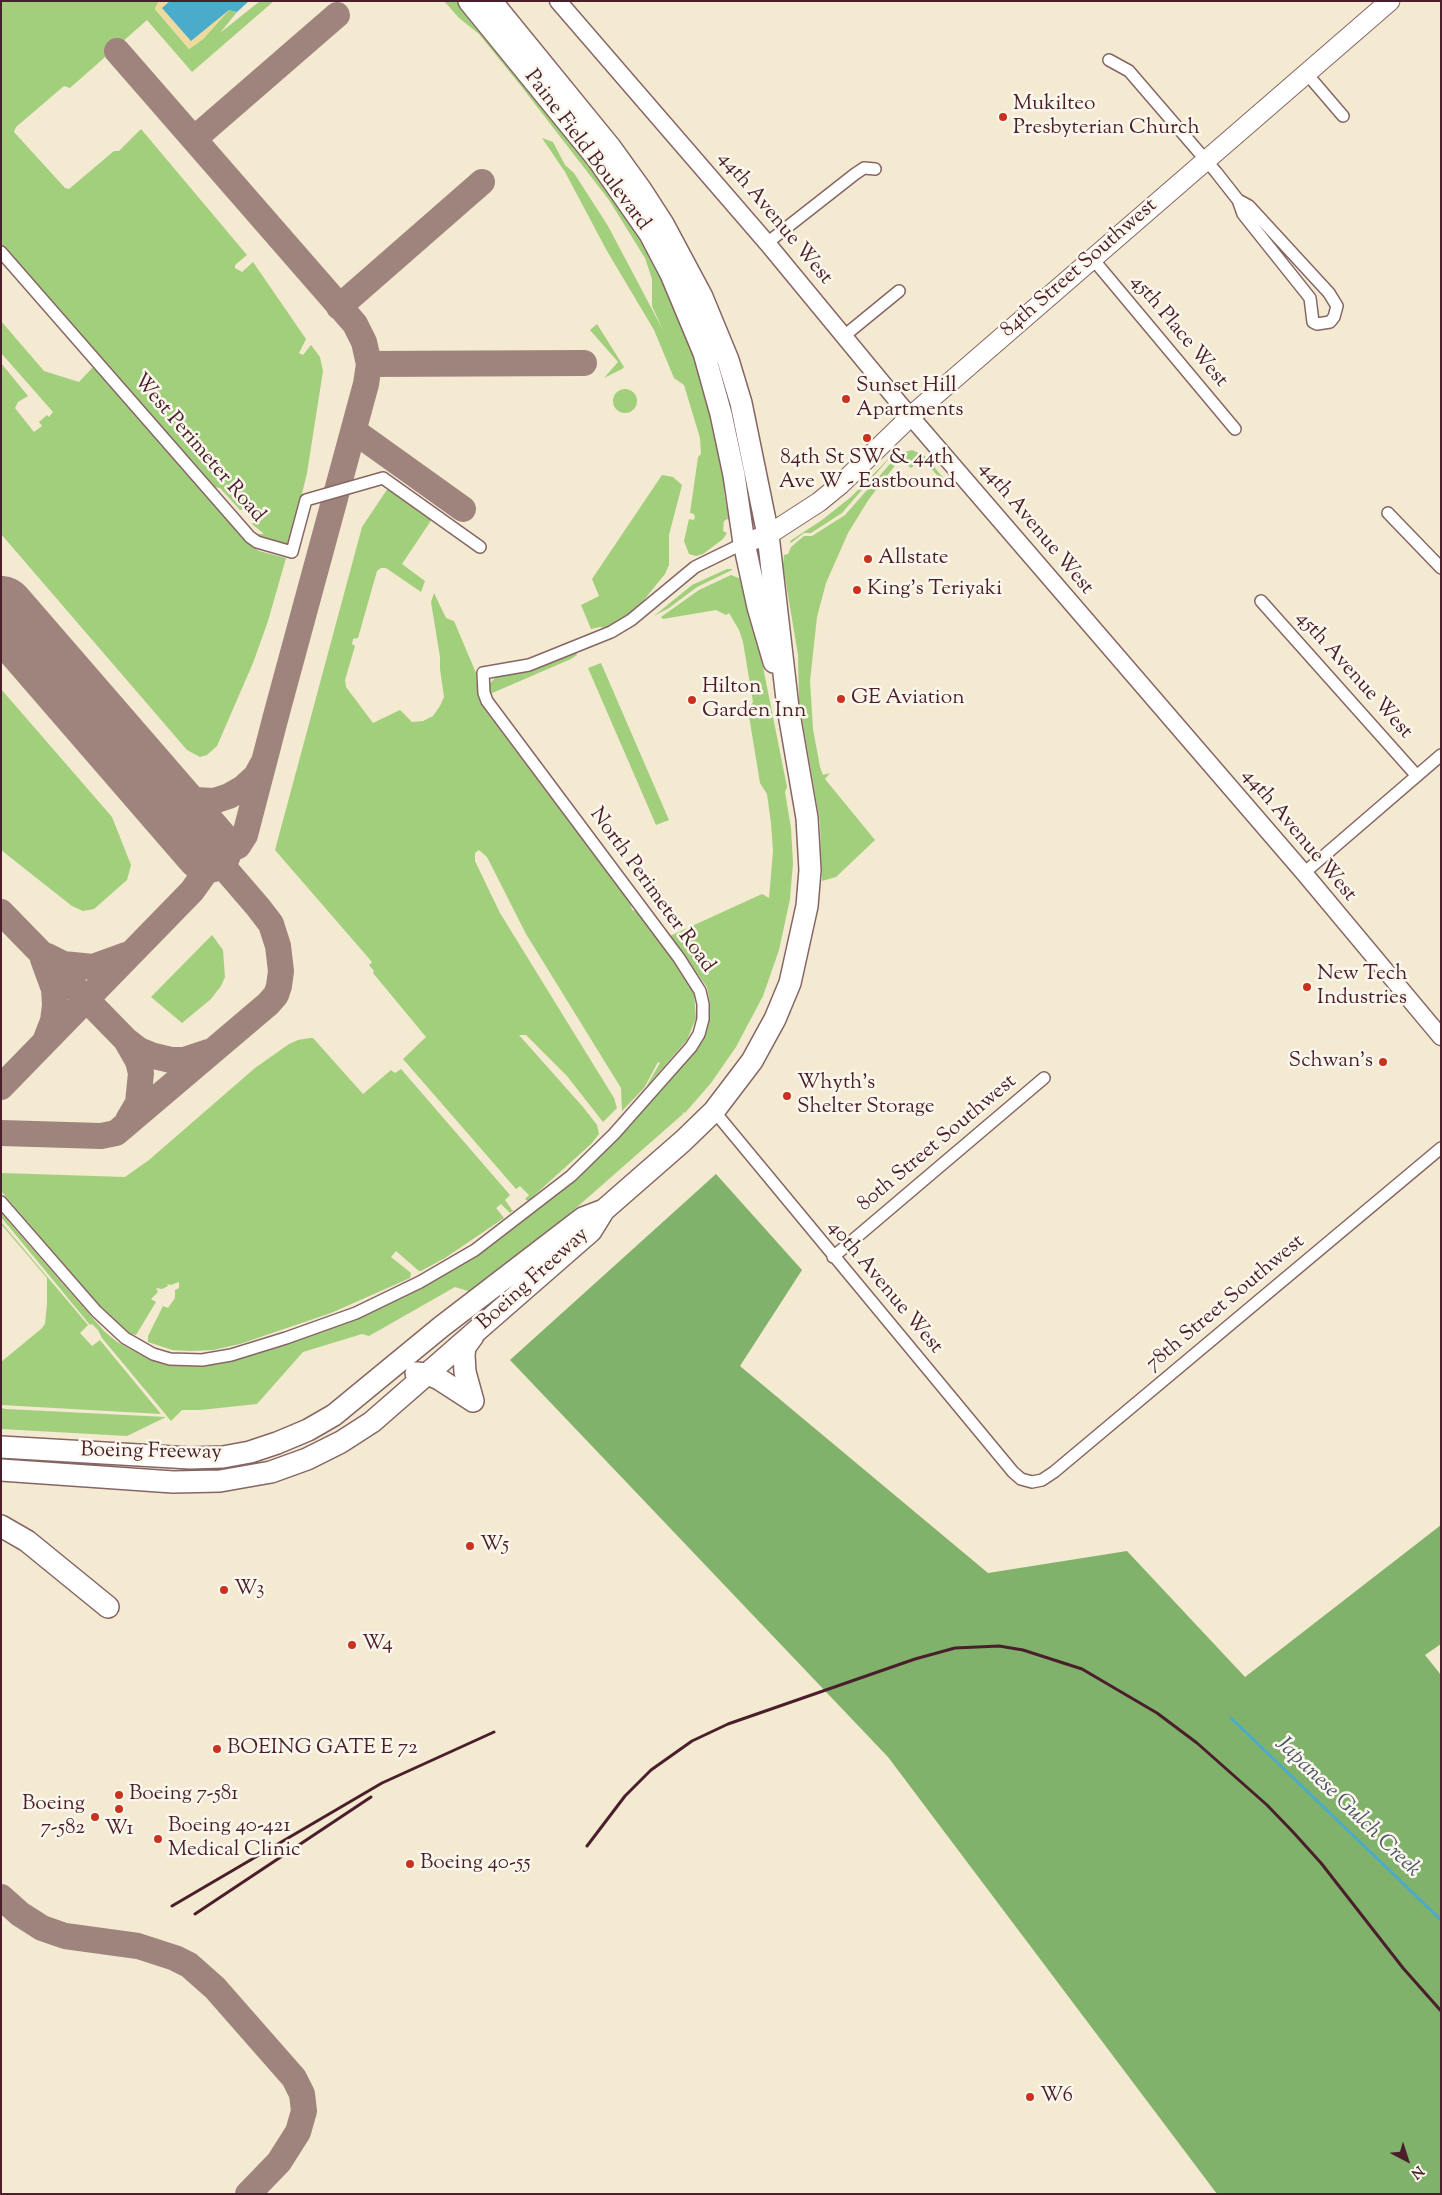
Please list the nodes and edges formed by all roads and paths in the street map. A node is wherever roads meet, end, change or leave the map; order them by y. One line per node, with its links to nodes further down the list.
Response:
1 (469, 1): 20 (highway, Paine Field Boulevard)
2 (491, 1): 19 (highway, Paine Field Boulevard)
3 (558, 1): 11 (street, 44th Avenue West)
4 (1390, 1): 6 (main road, 84th Street Southwest)
5 (1109, 60): 8 (street)
6 (1307, 74): 7 (street); 8 (main road, 84th Street Southwest)
7 (1343, 116)
8 (1206, 160): 10 (street); 13 (main road, 84th Street Southwest)
9 (875, 169): 11 (street)
10 (1238, 200): 10 (street)
11 (767, 243): 15 (street, 44th Avenue West)
12 (1, 252): 21 (street, West Perimeter Road)
13 (1092, 258): 16 (main road, 84th Street Southwest); 17 (street, 45th Place West)
14 (899, 291): 15 (street)
15 (844, 336): 16 (street, 44th Avenue West)
16 (911, 416): 19 (main road, 84th Street Southwest); 28 (street, 44th Avenue West)
17 (1235, 429)
18 (1388, 513): 22 (street)
19 (768, 535): 20 (main road, 84th Street Southwest); 25 (highway)
20 (744, 543): 24 (street, 84th Street Southwest); 25 (highway)
21 (480, 547)
22 (1441, 568)
23 (1261, 601): 27 (street, 45th Avenue West)
24 (483, 673): 33 (street, North Perimeter Road)
25 (788, 708): 31 (highway)
26 (1441, 754): 27 (street)
27 (1417, 776): 28 (street)
28 (1304, 873): 29 (street, 44th Avenue West)
29 (1441, 1037)
30 (1044, 1078): 35 (street, 80th Street Southwest)
31 (714, 1111): 34 (highway); 35 (street, 40th Avenue West)
32 (1441, 1148): 41 (street, 78th Street Southwest)
33 (1, 1202)
34 (604, 1210): 36 (highway, Boeing Freeway); 38 (highway, Boeing Freeway)
35 (833, 1257): 41 (street, 40th Avenue West)
36 (476, 1332): 37 (highway, Boeing Freeway); 37 (highway)
37 (428, 1374): 38 (highway); 40 (highway, Boeing Freeway)
38 (334, 1416): 39 (highway, Boeing Freeway)
39 (1, 1447)
40 (1, 1470)
41 (1032, 1482)
42 (1, 1526): 43 (highway)
43 (108, 1607)

